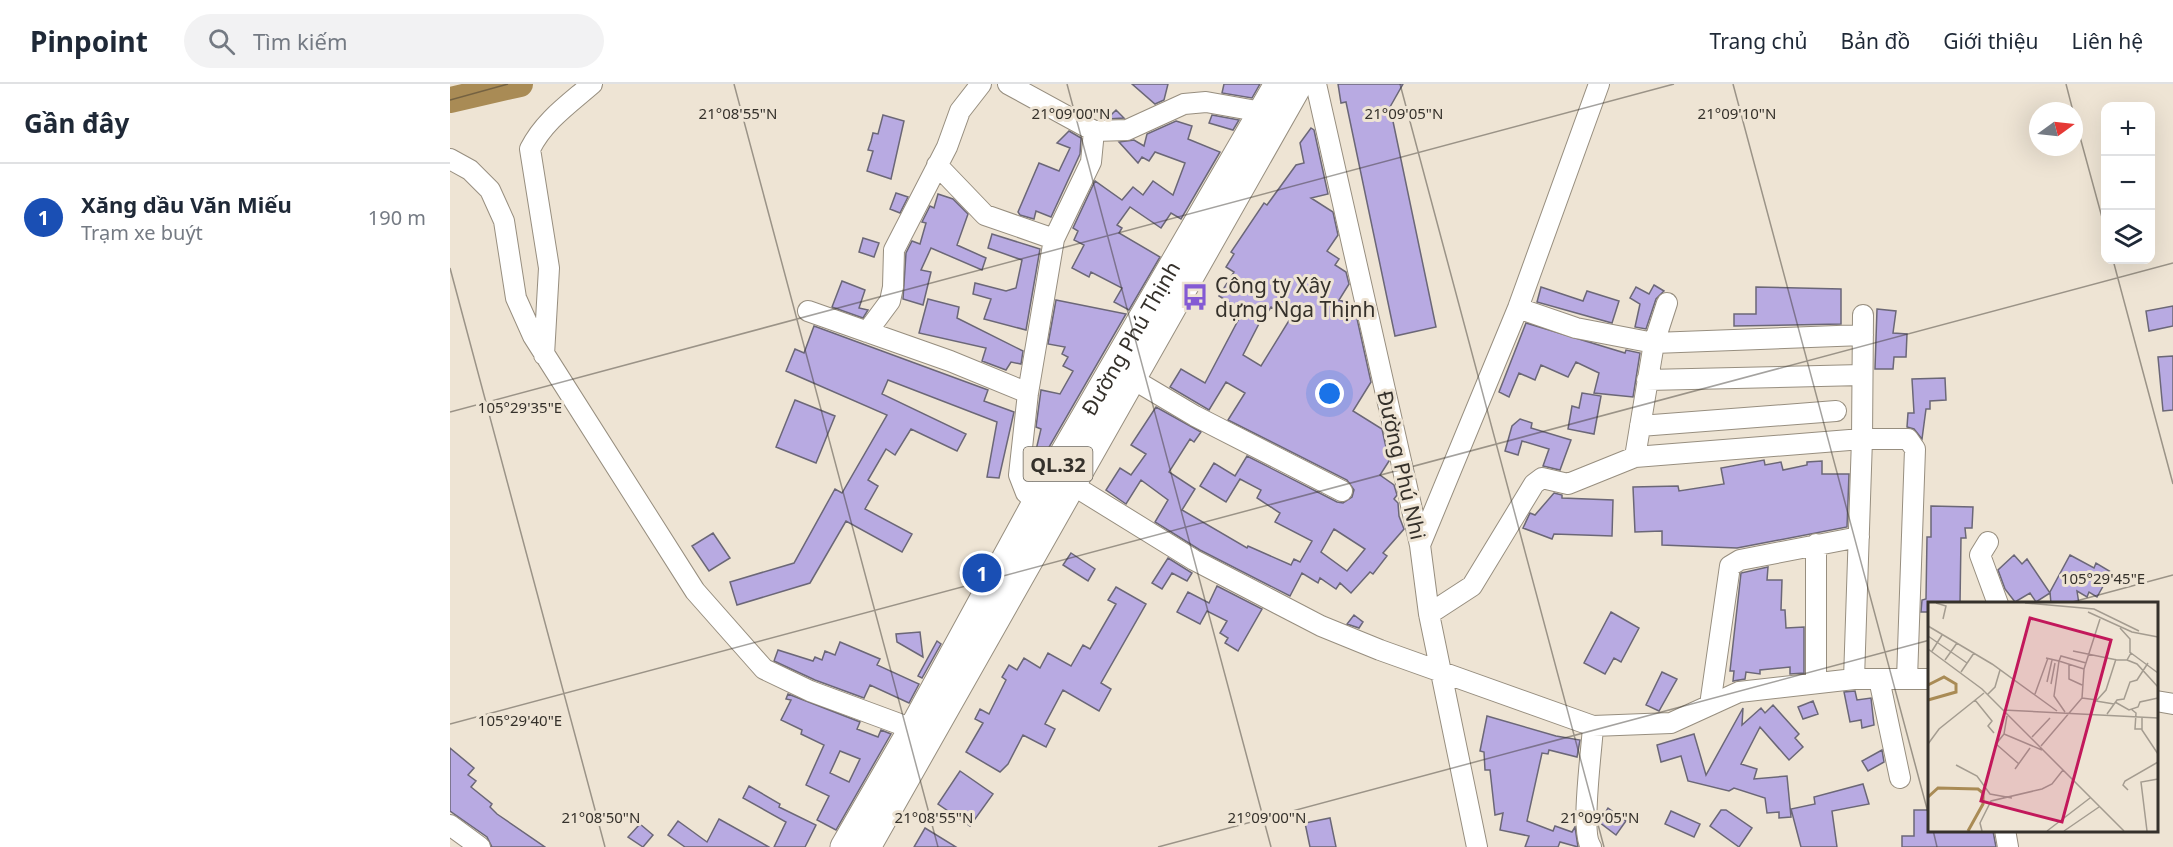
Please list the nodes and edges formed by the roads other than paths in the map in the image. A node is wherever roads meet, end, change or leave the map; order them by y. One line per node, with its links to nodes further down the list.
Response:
1 (592, 84): 20 (street)
2 (981, 84): 11 (street)
3 (1008, 84): 9 (street)
4 (1278, 84): 8 (highway, Đường Phú Thịnh / QL.32)
5 (1299, 84): 22 (highway, Đường Phú Thịnh / QL.32)
6 (1316, 84): 35 (street, Đường Phú Nhi)
7 (1599, 84): 14 (street)
8 (1262, 112): 9 (street); 31 (highway, Đường Phú Thịnh / QL.32)
9 (1094, 131): 12 (street)
10 (450, 159): 20 (street)
11 (937, 165): 12 (street); 17 (street)
12 (1054, 238): 24 (street)
13 (1667, 303): 19 (street)
14 (1518, 308): 19 (street); 35 (street)
15 (808, 311): 17 (street)
16 (1863, 315): 18 (street)
17 (867, 332): 24 (street)
18 (1863, 335): 19 (street); 21 (street)
19 (1654, 343): 23 (street)
20 (544, 355): 48 (street)
21 (1862, 375): 23 (street); 27 (street)
22 (1131, 378): 29 (highway, Đường Phú Thịnh / QL.32); 30 (street)
23 (1647, 381): 26 (street)
24 (1028, 393): 31 (street)
25 (1836, 411): 26 (street)
26 (1640, 426): 28 (street)
27 (1862, 439): 28 (street); 32 (street); 41 (street)
28 (1635, 457): 37 (street)
29 (1071, 484): 38 (street); 54 (highway, Đường Phú Thịnh / QL.32)
30 (1342, 491)
31 (1038, 500): 48 (highway, Đường Phú Thịnh / QL.32)
32 (1859, 537): 34 (street); 39 (street)
33 (1988, 542): 36 (street)
34 (1816, 544): 43 (street); 46 (street)
35 (1420, 545): 37 (street, Đường Phú Nhi)
36 (1997, 602)
37 (1429, 614): 38 (street, Đường Phú Nhi)
38 (1443, 671): 47 (street); 55 (street, Đường Phú Nhi)
39 (1854, 679): 40 (street); 43 (street)
40 (1879, 679): 41 (street); 49 (street)
41 (1907, 679): 42 (street)
42 (1928, 679)
43 (1816, 683): 46 (street)
44 (2158, 700): 45 (street)
45 (2173, 704)
46 (1710, 705): 47 (street)
47 (1593, 726): 56 (street)
48 (913, 729): 53 (highway, Đường Phú Thịnh / QL.32)
49 (1900, 778)
50 (450, 825): 52 (street)
51 (2005, 832): 57 (street)
52 (480, 847)
53 (844, 847)
54 (867, 847)
55 (1477, 847)
56 (1591, 847)
57 (2008, 847)

